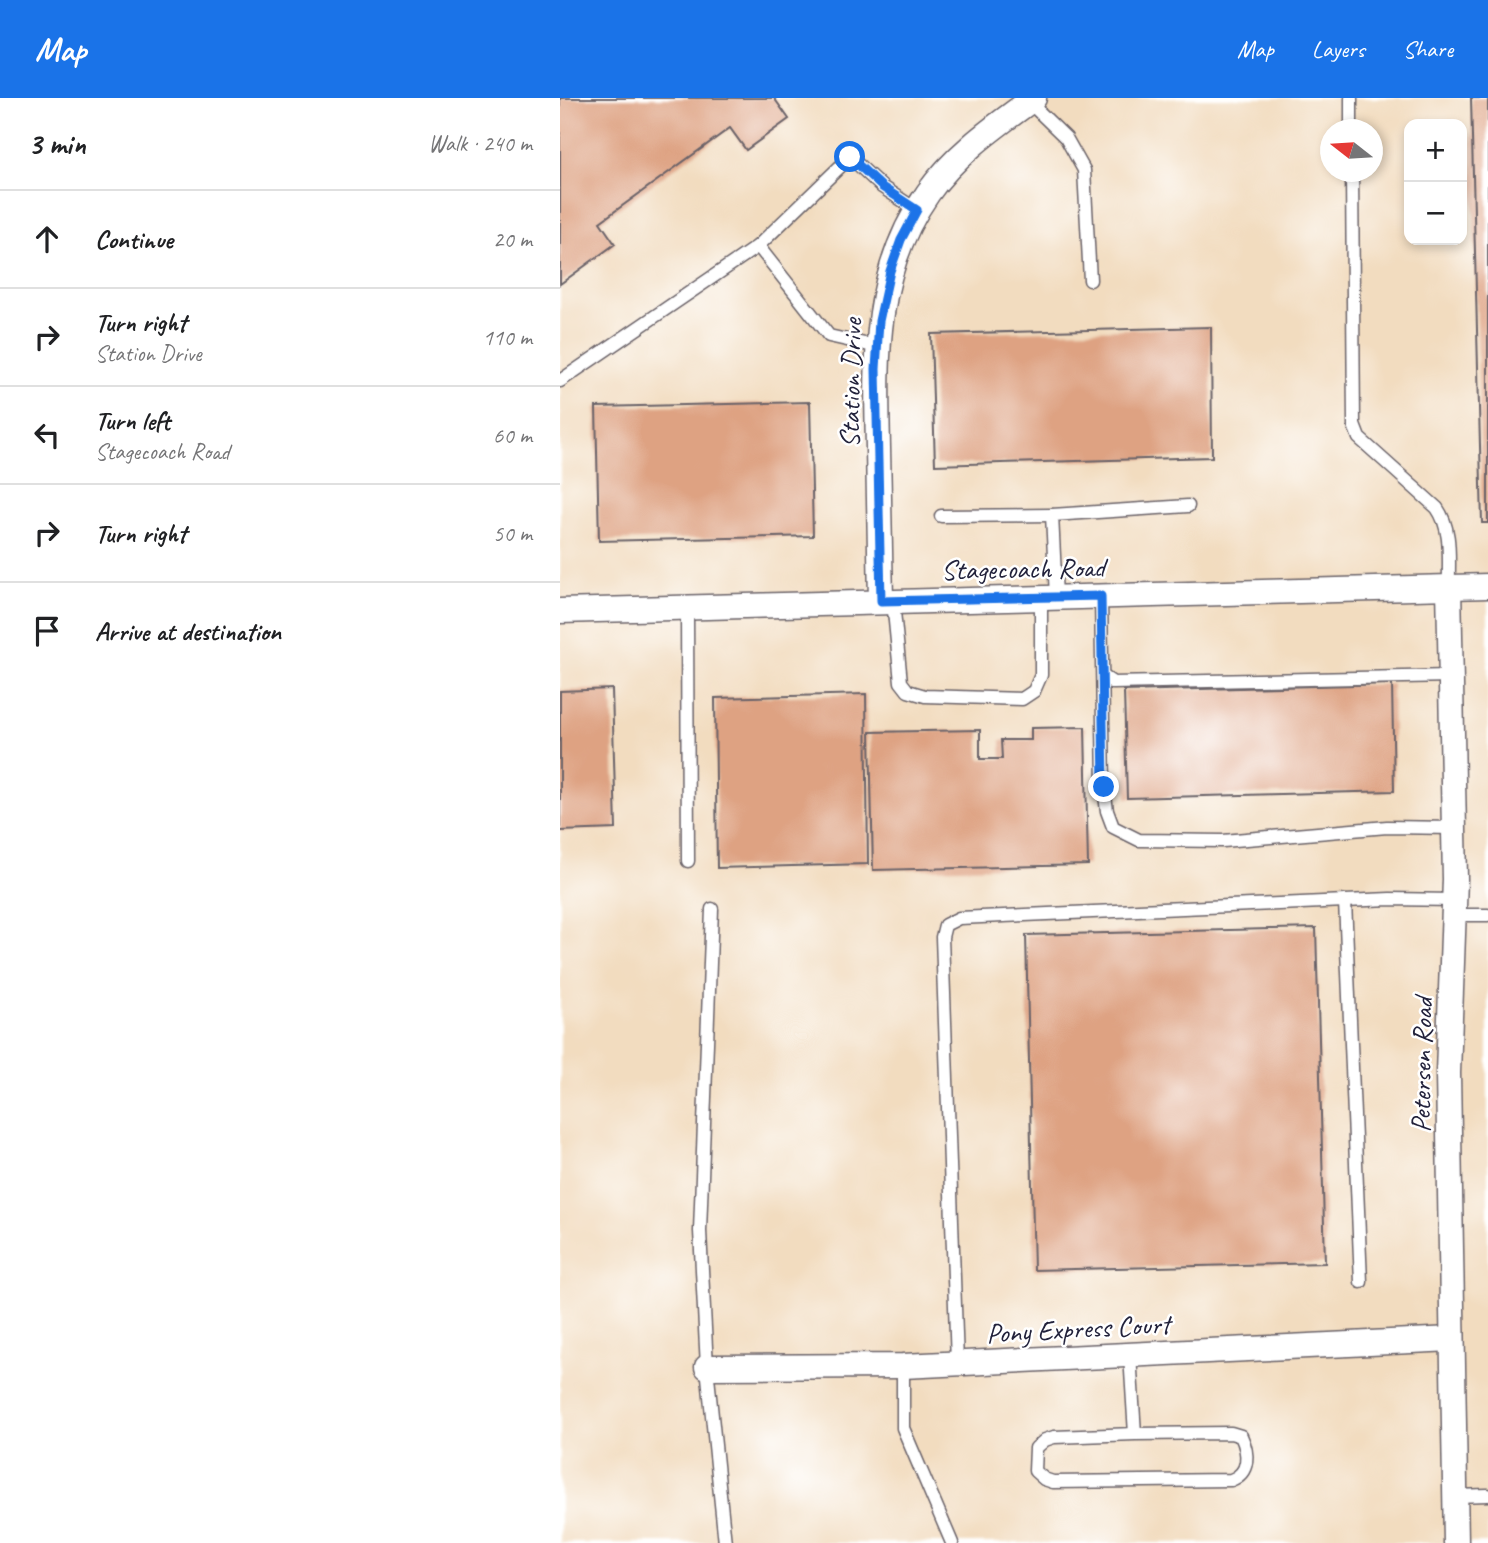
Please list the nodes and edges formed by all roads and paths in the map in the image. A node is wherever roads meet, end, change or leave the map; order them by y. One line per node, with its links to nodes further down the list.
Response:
1 (1351, 98): 3 (lane)
2 (1032, 100): 5 (street, Station Drive); 7 (lane)
3 (1351, 119)
4 (1352, 182): 14 (lane)
5 (917, 210): 6 (lane); 8 (street, Station Drive)
6 (758, 246): 8 (lane); 9 (lane)
7 (1090, 280)
8 (877, 347): 17 (street, Station Drive)
9 (560, 381)
10 (1188, 506): 11 (lane)
11 (1052, 514): 12 (lane); 16 (lane)
12 (941, 516)
13 (1488, 586): 14 (street, Stagecoach Road)
14 (1449, 587): 15 (street, Stagecoach Road); 20 (street, Petersen Road)
15 (1101, 596): 16 (street, Stagecoach Road); 21 (lane)
16 (1049, 597): 17 (street, Stagecoach Road); 17 (lane)
17 (887, 601): 18 (street, Stagecoach Road)
18 (687, 607): 19 (street, Stagecoach Road); 23 (lane)
19 (560, 611)
20 (1451, 676): 21 (lane); 22 (street, Petersen Road)
21 (1104, 677): 22 (lane)
22 (1454, 828): 25 (street, Petersen Road)
23 (688, 861)
24 (1345, 901): 25 (lane); 28 (lane); 31 (lane)
25 (1454, 908): 27 (lane); 29 (street, Petersen Road)
26 (712, 909): 33 (lane)
27 (1488, 915)
28 (1362, 1282)
29 (1452, 1339): 30 (street, Pony Express Court); 36 (street, Petersen Road)
30 (1130, 1355): 31 (street, Pony Express Court); 34 (lane)
31 (957, 1363): 32 (street, Pony Express Court)
32 (903, 1366): 33 (street, Pony Express Court); 38 (lane)
33 (707, 1367): 37 (lane)
34 (1135, 1434): 34 (lane)
35 (1488, 1495): 36 (lane)
36 (1455, 1496): 39 (street, Petersen Road)
37 (725, 1543)
38 (952, 1543)
39 (1456, 1543)

